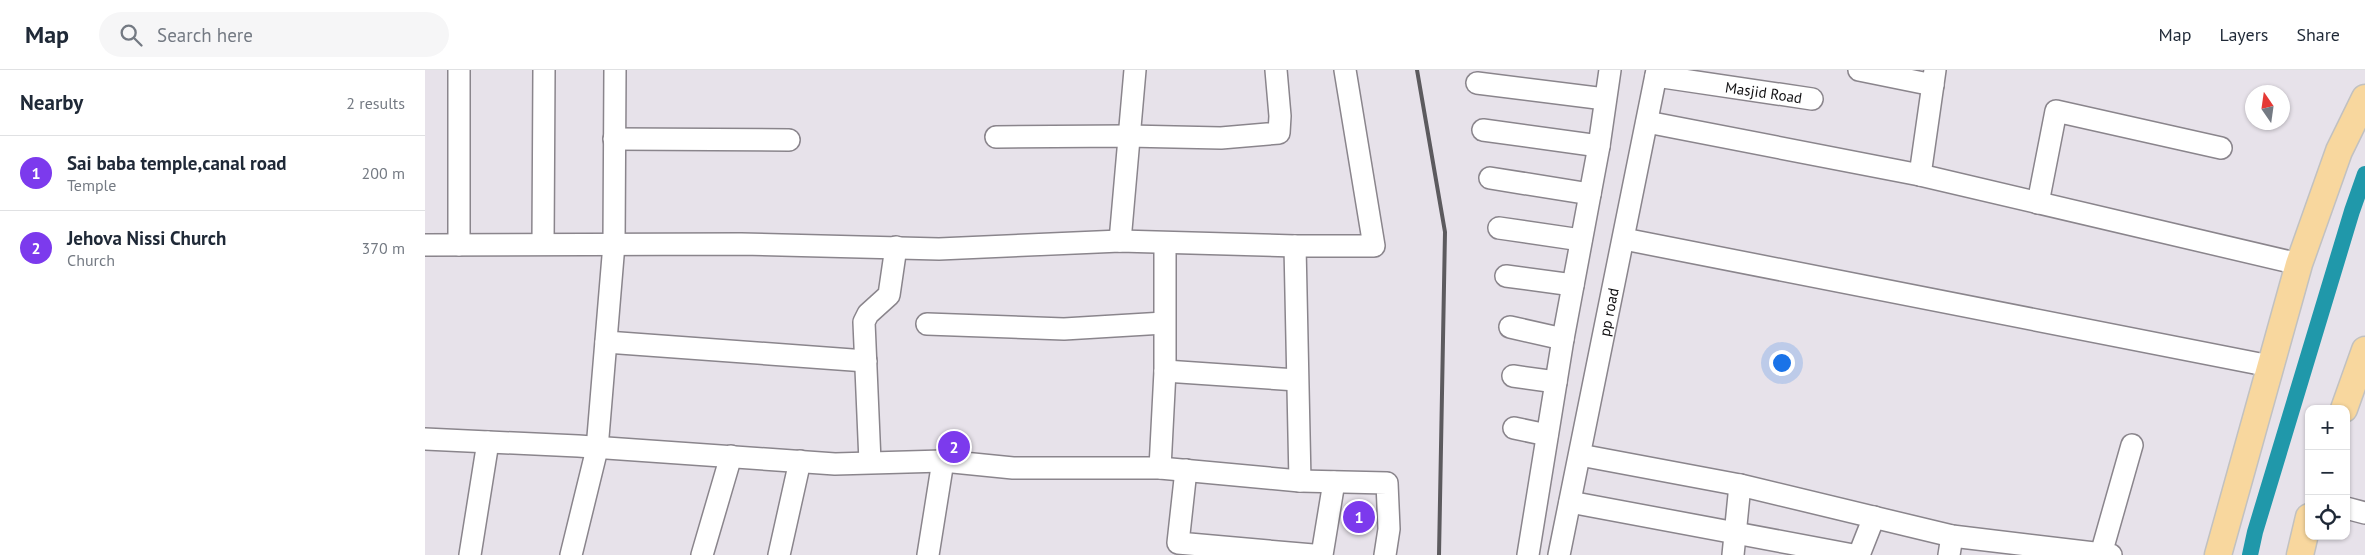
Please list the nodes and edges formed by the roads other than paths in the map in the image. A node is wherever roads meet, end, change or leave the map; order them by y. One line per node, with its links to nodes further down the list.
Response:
1 (459, 70): 35 (street)
2 (544, 70): 32 (street)
3 (615, 70): 19 (street)
4 (1135, 70): 17 (street)
5 (1276, 70): 17 (street)
6 (1345, 70): 36 (street)
7 (1609, 70): 13 (street)
8 (1859, 70): 10 (street)
9 (1656, 73): 14 (street, Masjid Road); 15 (street, pp road)
10 (1934, 77): 23 (street)
11 (1477, 83): 13 (street)
12 (2365, 98): 38 (main road)
13 (1605, 99): 21 (street)
14 (1812, 99)
15 (1647, 122): 23 (street); 28 (street, pp road)
16 (1483, 130): 21 (street)
17 (1128, 136): 18 (street); 30 (street)
18 (996, 137)
19 (615, 139): 20 (street); 33 (street)
20 (789, 140)
21 (1599, 146): 25 (street)
22 (2221, 148): 26 (street)
23 (1920, 175): 26 (street)
24 (1490, 178): 25 (street)
25 (1590, 194): 29 (street)
26 (2038, 202): 38 (street)
27 (1499, 228): 29 (street)
28 (1624, 239): 48 (street); 60 (street, pp road)
29 (1581, 240): 40 (street)
30 (1120, 241): 31 (street); 37 (street)
31 (1165, 243): 36 (street); 41 (street)
32 (543, 244): 33 (street); 35 (street)
33 (614, 244): 37 (street); 45 (street)
34 (425, 245): 35 (street)
35 (459, 245)
36 (1295, 246): 51 (street)
37 (896, 248): 47 (street)
38 (2299, 264): 48 (main road)
39 (1506, 276): 40 (street)
40 (1573, 285): 44 (street)
41 (1164, 323): 42 (street); 49 (street)
42 (927, 324)
43 (1510, 327): 44 (street)
44 (1563, 339): 52 (street)
45 (606, 342): 47 (street); 59 (street)
46 (2365, 350): 53 (main road)
47 (866, 361): 64 (street)
48 (2270, 366): 92 (main road)
49 (1165, 371): 51 (street); 65 (street)
50 (1513, 376): 52 (street)
51 (1297, 380): 67 (street)
52 (1556, 382): 55 (street)
53 (2345, 405)
54 (1514, 428): 55 (street)
55 (1547, 434): 87 (street)
56 (425, 439): 57 (street)
57 (488, 442): 59 (street); 79 (street)
58 (2131, 445): 78 (street)
59 (597, 449): 61 (street); 80 (street)
60 (1580, 455): 69 (street); 70 (street, pp road)
61 (731, 456): 62 (street); 81 (street)
62 (801, 461): 64 (street); 82 (street)
63 (943, 461): 64 (street); 65 (street); 83 (street)
64 (870, 462)
65 (1160, 468): 66 (street)
66 (1186, 470): 67 (street); 77 (street)
67 (1300, 480): 68 (street)
68 (1334, 482): 85 (street); 86 (street)
69 (1740, 484): 73 (street); 74 (street)
70 (1570, 502): 74 (street); 88 (street, pp road)
71 (2350, 509): 72 (street)
72 (2365, 513)
73 (1874, 517): 76 (street); 91 (street)
74 (1736, 533): 89 (street); 90 (street)
75 (2305, 534): 93 (main road)
76 (1950, 546): 78 (street)
77 (1177, 549): 84 (street)
78 (2106, 554)
79 (470, 555)
80 (571, 555)
81 (702, 555)
82 (779, 555)
83 (928, 555)
84 (1313, 555)
85 (1322, 555)
86 (1385, 555)
87 (1527, 555)
88 (1559, 555)
89 (1733, 555)
90 (1853, 555)
91 (1859, 555)
92 (2218, 555)
93 (2300, 555)

